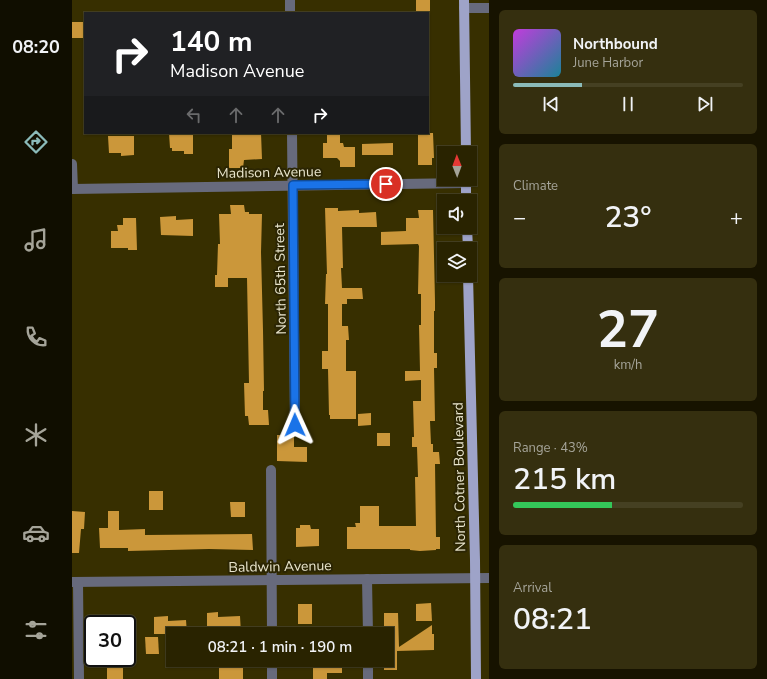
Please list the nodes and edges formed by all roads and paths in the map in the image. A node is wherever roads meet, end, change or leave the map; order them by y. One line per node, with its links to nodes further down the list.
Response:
1 (290, 0): 4 (street)
2 (464, 4): 3 (street); 6 (main road)
3 (489, 8)
4 (290, 12)
5 (292, 134): 9 (street, North 65th Street)
6 (466, 146)
7 (72, 164): 10 (street)
8 (437, 182): 9 (street, Madison Avenue)
9 (293, 185): 10 (street, Madison Avenue); 12 (street, North 65th Street)
10 (72, 188)
11 (468, 282): 14 (main road, North Cotner Boulevard)
12 (295, 425)
13 (271, 470): 17 (street)
14 (475, 578): 15 (street, Baldwin Avenue); 16 (street, Baldwin Avenue); 26 (main road, North Cotner Boulevard)
15 (489, 578)
16 (367, 579): 17 (street, Baldwin Avenue); 20 (street)
17 (271, 580): 18 (street, Baldwin Avenue); 19 (street)
18 (75, 582): 23 (street)
19 (272, 627)
20 (368, 627)
21 (272, 667): 24 (street)
22 (368, 667): 25 (street)
23 (79, 679)
24 (272, 679)
25 (368, 679)
26 (476, 679)

